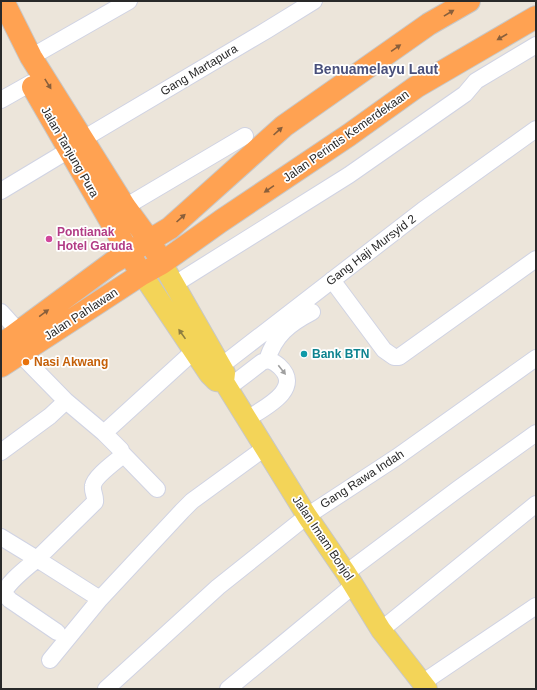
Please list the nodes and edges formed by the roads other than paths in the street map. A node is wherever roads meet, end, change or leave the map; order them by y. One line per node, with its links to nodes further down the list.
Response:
1 (2, 1): 8 (highway, Jalan Tanjung Pura)
2 (129, 1): 8 (street)
3 (314, 1): 13 (street, Gang Martapura)
4 (469, 1): 16 (highway, one-way to 4)
5 (536, 17): 19 (highway, Jalan Perintis Kemerdekaan, one-way to 19)
6 (1, 28): 9 (highway, Jalan Tanjung Pura)
7 (536, 45): 22 (street)
8 (31, 57): 13 (highway, Jalan Tanjung Pura, one-way to 13)
9 (31, 83): 10 (street); 13 (highway, Jalan Tanjung Pura)
10 (1, 100)
11 (536, 129): 21 (street, Gang Haji Mursyid 2)
12 (245, 136): 15 (street)
13 (76, 144): 14 (street, Gang Martapura); 15 (highway, Jalan Tanjung Pura); 17 (highway, Jalan Tanjung Pura)
14 (1, 191)
15 (125, 207): 16 (highway, Jalan Tanjung Pura)
16 (149, 240): 17 (highway, Jalan Pahlawan); 19 (highway, Jalan Tanjung Pura)
17 (129, 252): 20 (highway, Jalan Tanjung Pura); 25 (highway, Jalan Pahlawan, one-way to 17)
18 (536, 259): 21 (street)
19 (162, 263): 20 (highway, Jalan Pahlawan); 22 (main road, Jalan Imam Bonjol)
20 (142, 274): 26 (highway, Jalan Pahlawan); 27 (main road, Jalan Imam Bonjol, one-way to 20)
21 (332, 280): 31 (street, Gang Haji Mursyid 2)
22 (175, 284): 31 (main road, Jalan Imam Bonjol)
23 (1, 312): 25 (street)
24 (312, 312): 29 (street)
25 (19, 332): 26 (highway, Jalan Pahlawan)
26 (10, 349): 30 (highway, Jalan Pahlawan); 32 (street)
27 (194, 351): 31 (main road, Jalan Imam Bonjol); 34 (street)
28 (536, 358): 41 (street, Gang Rawa Indah)
29 (267, 360): 31 (street); 33 (street, one-way to 33)
30 (1, 366)
31 (221, 377): 33 (main road, Jalan Imam Bonjol)
32 (66, 401): 34 (street); 37 (street)
33 (247, 419): 36 (main road, Jalan Imam Bonjol)
34 (104, 433): 38 (street)
35 (536, 433): 44 (street)
36 (266, 447): 41 (main road, Jalan Imam Bonjol); 45 (street)
37 (1, 452)
38 (122, 453): 39 (street); 43 (street)
39 (157, 489)
40 (536, 504): 47 (street)
41 (307, 516): 44 (main road, Jalan Imam Bonjol); 51 (street, Gang Rawa Indah)
42 (1, 537): 43 (street)
43 (37, 559): 45 (street); 48 (street)
44 (350, 579): 47 (main road, Jalan Imam Bonjol); 52 (street)
45 (100, 599): 49 (street)
46 (536, 606): 50 (street)
47 (381, 630): 50 (main road, Jalan Imam Bonjol)
48 (57, 632)
49 (50, 660)
50 (425, 686)
51 (106, 689)
52 (228, 689)

